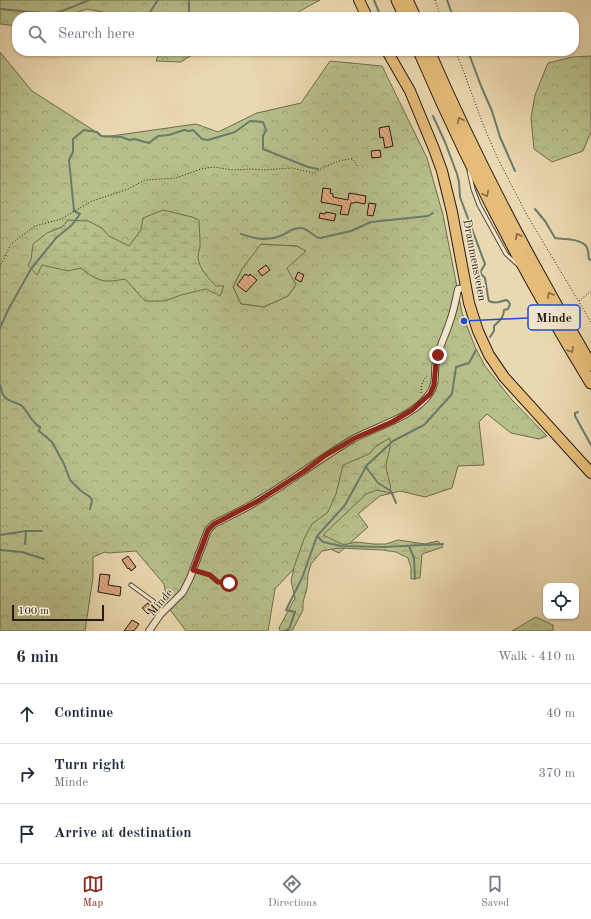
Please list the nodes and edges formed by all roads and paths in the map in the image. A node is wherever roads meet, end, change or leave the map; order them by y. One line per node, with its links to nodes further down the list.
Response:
1 (359, 0): 5 (main road)
2 (398, 0): 6 (highway)
3 (407, 0): 7 (highway)
4 (435, 0): 8 (path)
5 (365, 12)
6 (402, 12)
7 (412, 12)
8 (439, 12)
9 (390, 56): 17 (main road, Drammensveien)
10 (421, 56): 13 (highway)
11 (431, 56): 21 (highway, one-way to 11)
12 (457, 56): 19 (path)
13 (469, 159): 16 (highway, one-way to 16); 16 (lane)
14 (358, 167): 15 (path)
15 (0, 267)
16 (527, 272): 23 (highway, one-way to 23)
17 (462, 288): 22 (street, Minde); 25 (main road, Drammensveien)
18 (591, 291): 19 (path)
19 (578, 301): 20 (path)
20 (591, 322)
21 (591, 365)
22 (436, 372): 24 (street, Minde); 24 (path)
23 (591, 383)
24 (422, 402): 26 (street, Minde)
25 (591, 473)
26 (193, 570): 27 (path); 29 (street, Minde)
27 (229, 583)
28 (131, 585): 29 (lane)
29 (163, 612): 30 (street, Minde)
30 (150, 631)

